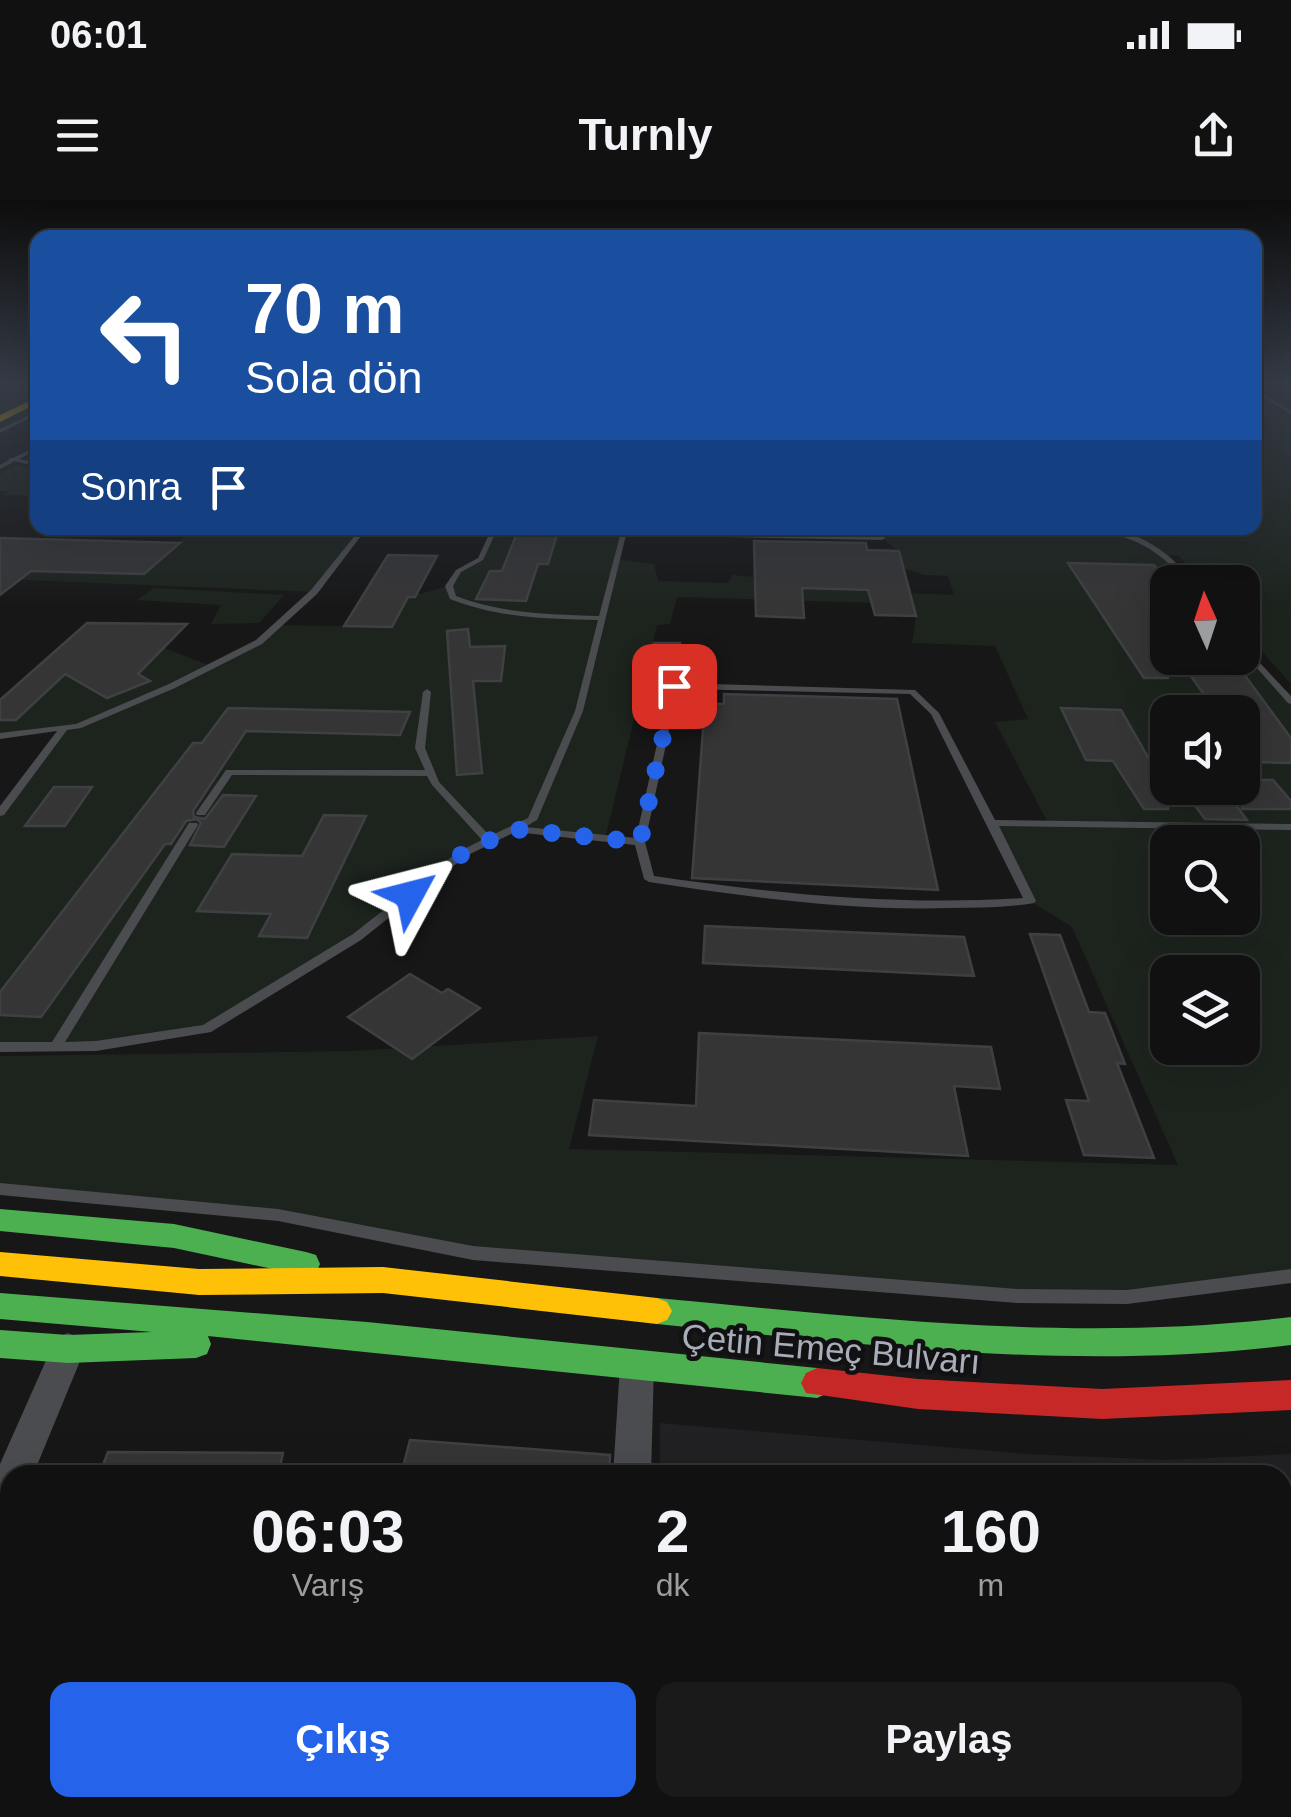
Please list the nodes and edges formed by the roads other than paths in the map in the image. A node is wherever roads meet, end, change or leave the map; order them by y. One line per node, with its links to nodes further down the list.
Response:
1 (6, 458): 2 (lane)
2 (14, 459): 3 (lane); 4 (lane)
3 (30, 462)
4 (0, 467)
5 (359, 535): 16 (lane)
6 (492, 535): 12 (lane)
7 (623, 535): 12 (lane)
8 (785, 535): 9 (lane)
9 (881, 535)
10 (1127, 535): 11 (lane)
11 (1176, 565)
12 (602, 618): 24 (lane)
13 (1260, 666): 15 (lane)
14 (427, 692): 18 (lane)
15 (1291, 701)
16 (64, 728): 17 (lane); 19 (lane)
17 (0, 736)
18 (430, 772): 20 (lane); 25 (lane)
19 (0, 813)
20 (201, 813)
21 (992, 823): 23 (lane); 26 (lane); 26 (lane)
22 (193, 825): 28 (lane)
23 (1291, 827)
24 (513, 829): 25 (lane); 26 (lane)
25 (490, 841): 28 (lane)
26 (640, 842)
27 (0, 1047): 28 (lane)
28 (55, 1047)
29 (0, 1189): 32 (lane)
30 (0, 1220): 33 (main road, Çetin Emeç Bulvarı)
31 (0, 1264): 33 (main road, Çetin Emeç Bulvarı)
32 (1291, 1276)
33 (383, 1280): 35 (main road, Çetin Emeç Bulvarı)
34 (0, 1306): 36 (main road, Çetin Emeç Bulvarı)
35 (1291, 1330)
36 (367, 1336): 38 (main road, Çetin Emeç Bulvarı); 39 (main road, Çetin Emeç Bulvarı)
37 (0, 1344): 38 (main road, Çetin Emeç Bulvarı)
38 (68, 1349): 41 (street)
39 (637, 1366): 40 (main road, Çetin Emeç Bulvarı); 42 (street)
40 (1291, 1395)
41 (18, 1465)
42 (632, 1465)

